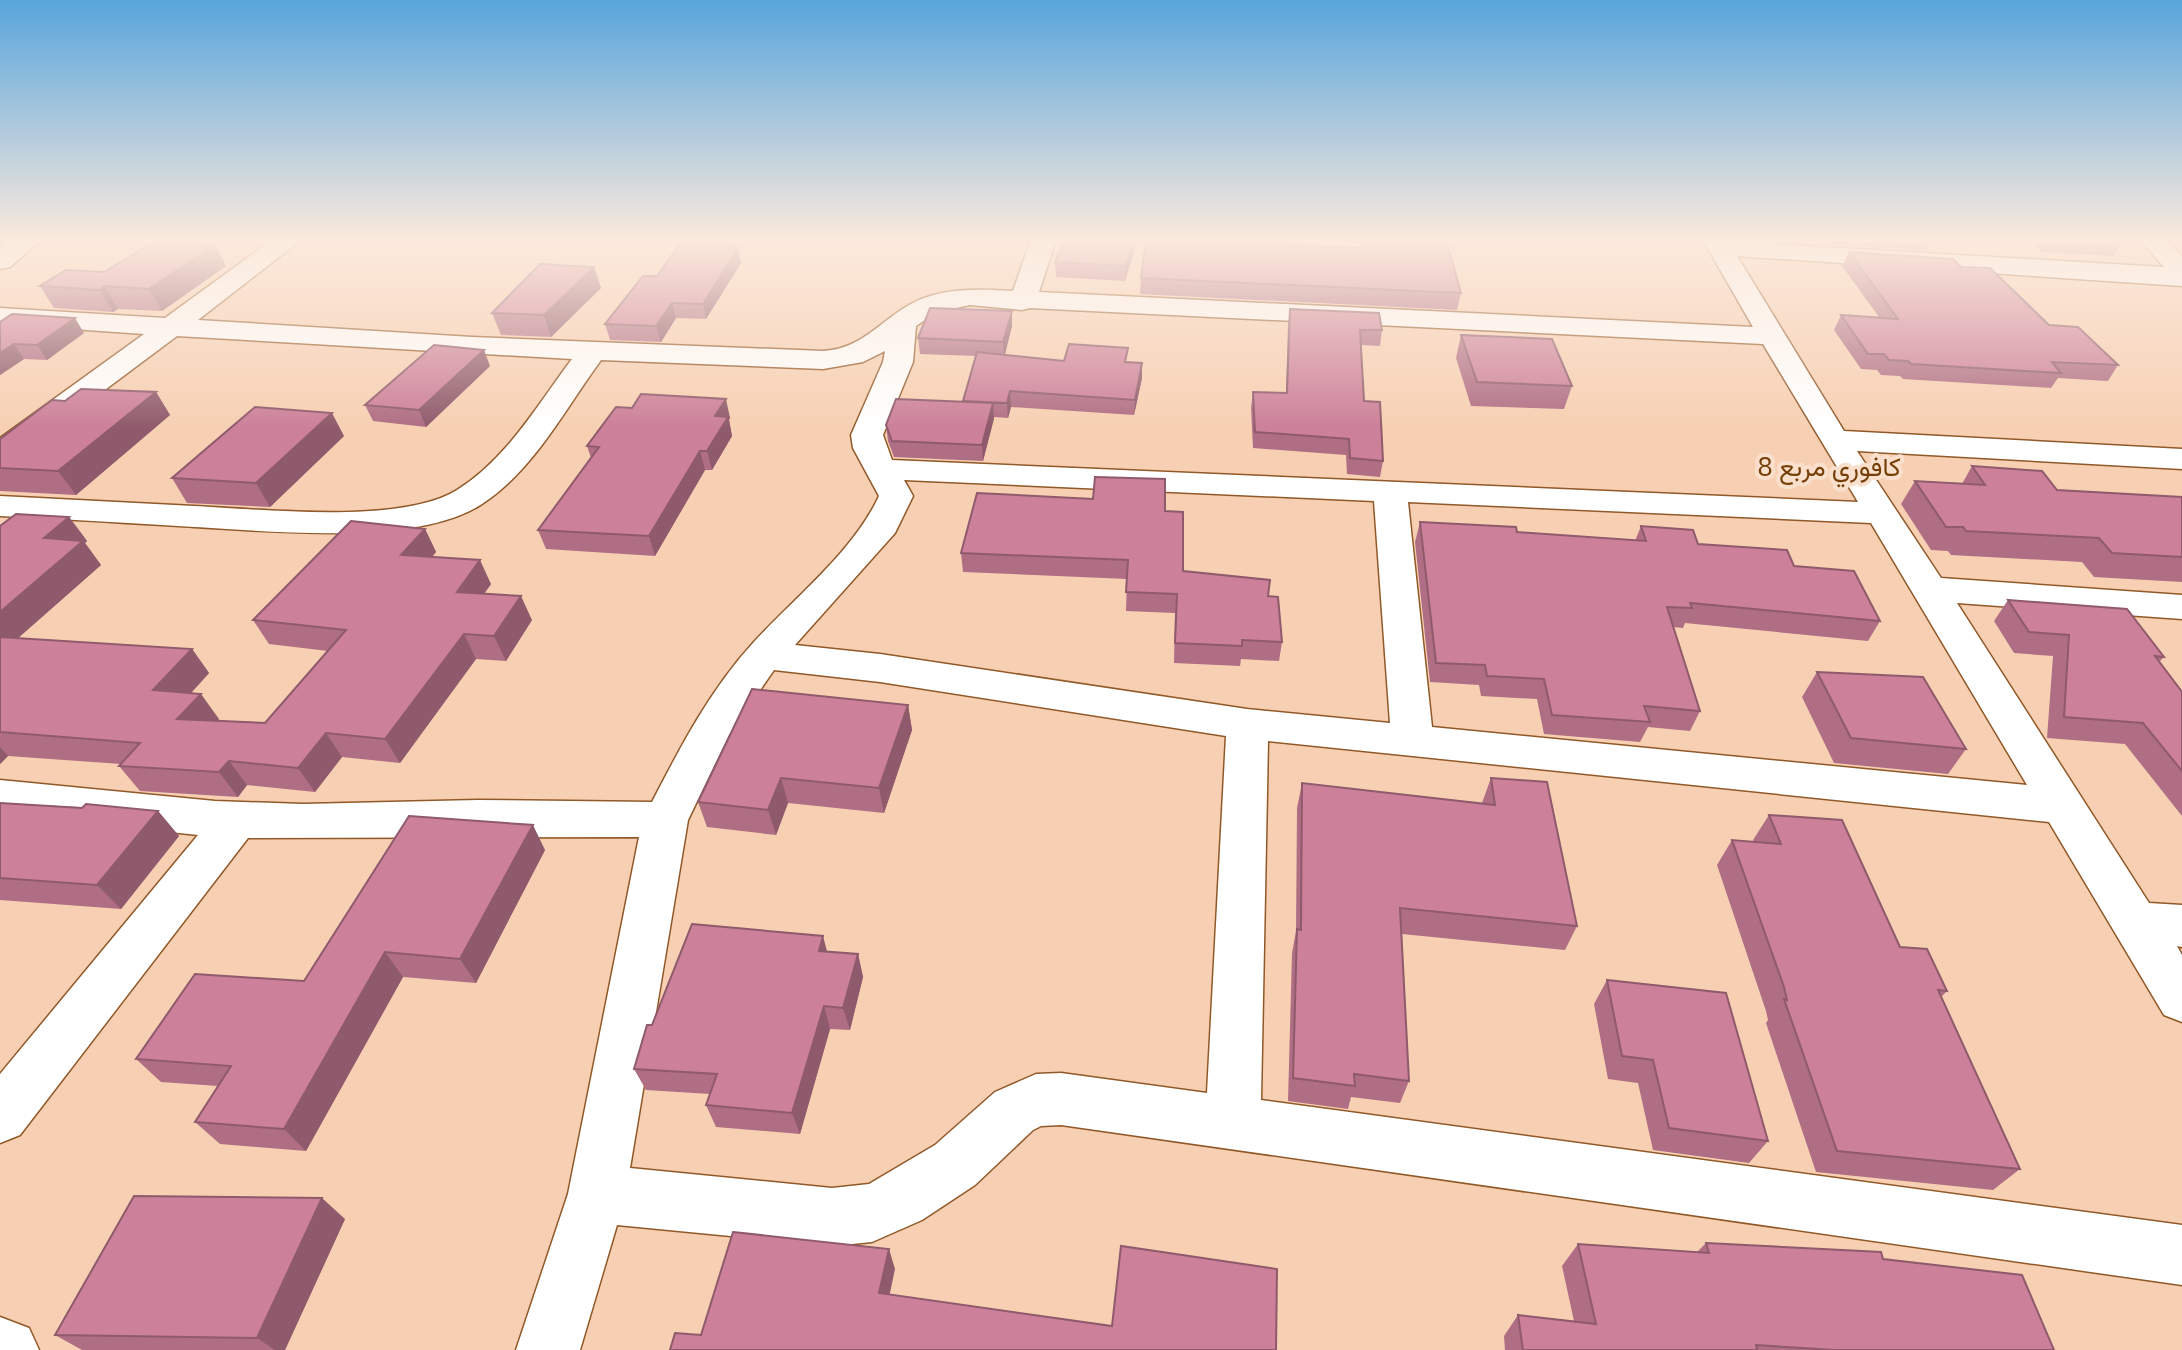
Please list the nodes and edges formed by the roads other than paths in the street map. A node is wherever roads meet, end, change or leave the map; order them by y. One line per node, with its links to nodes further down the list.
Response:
1 (203, 303): 7 (street)
2 (938, 303): 6 (street)
3 (1044, 303): 8 (street)
4 (1753, 303): 8 (street)
5 (0, 316): 7 (street)
6 (902, 325): 9 (street); 13 (street)
7 (170, 327): 9 (street); 11 (street)
8 (1773, 336): 10 (street)
9 (593, 351): 15 (street)
10 (1834, 440): 12 (street); 16 (street)
11 (0, 453)
12 (2182, 459)
13 (881, 469): 14 (street); 19 (street)
14 (1390, 491): 16 (street); 21 (street)
15 (0, 506)
16 (1882, 513): 17 (street)
17 (1930, 589): 18 (street); 23 (street)
18 (2182, 607)
19 (764, 655): 20 (street); 25 (street)
20 (1247, 724): 21 (street); 30 (street)
21 (1412, 741): 23 (street)
22 (0, 797): 24 (street)
23 (2063, 806): 26 (street)
24 (237, 819): 25 (street); 29 (street)
25 (665, 820): 31 (street)
26 (2134, 922): 27 (street); 28 (street)
27 (2182, 926)
28 (2182, 999)
29 (0, 1116)
30 (1233, 1123): 31 (street); 32 (street)
31 (597, 1194): 35 (street)
32 (2182, 1255)
33 (0, 1349): 34 (street)
34 (7, 1350)
35 (548, 1350)

